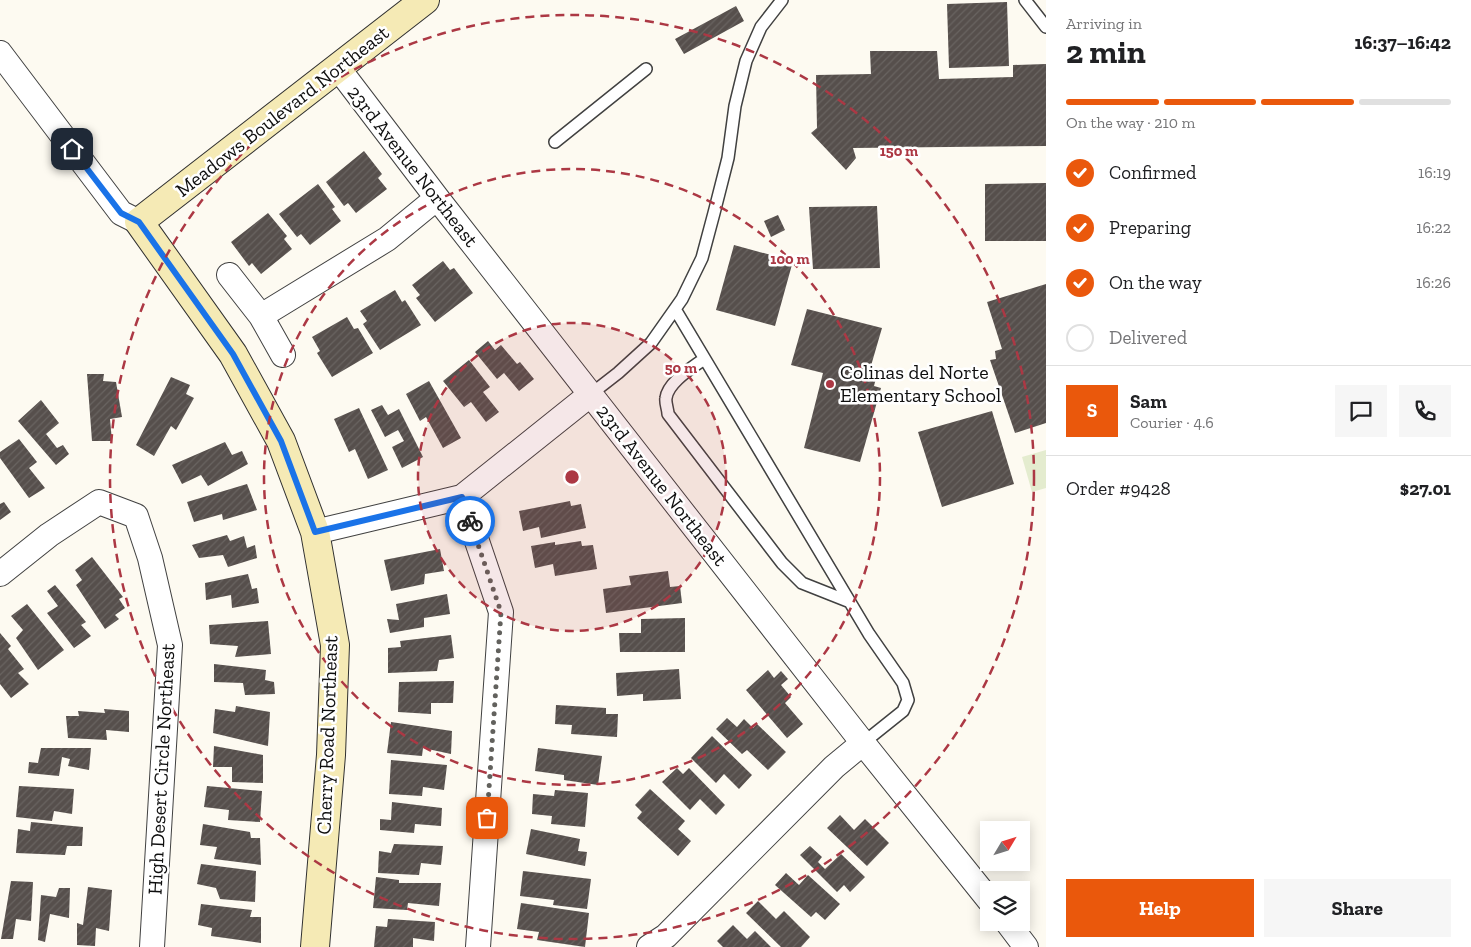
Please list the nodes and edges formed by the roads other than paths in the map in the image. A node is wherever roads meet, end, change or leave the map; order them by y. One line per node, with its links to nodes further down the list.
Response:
1 (425, 0): 6 (street, Meadows Boulevard Northeast)
2 (782, 0): 12 (lane)
3 (1025, 0): 4 (lane)
4 (1046, 27)
5 (0, 54): 10 (street, Cherry Road Northeast)
6 (338, 68): 9 (street, 23rd Avenue Northeast); 10 (street, Meadows Boulevard Northeast)
7 (646, 70): 8 (lane)
8 (555, 142)
9 (437, 198): 13 (street); 16 (street, 23rd Avenue Northeast)
10 (139, 222): 18 (street, Cherry Road Northeast)
11 (229, 275): 13 (street)
12 (675, 309): 15 (lane); 16 (lane)
13 (262, 316): 14 (street)
14 (283, 355)
15 (704, 359): 20 (lane); 20 (lane)
16 (590, 394): 17 (street); 21 (street, 23rd Avenue Northeast)
17 (462, 497): 18 (street); 26 (street)
18 (315, 532): 25 (street, Cherry Road Northeast)
19 (0, 574): 24 (street, High Desert Circle Northeast)
20 (850, 602): 21 (lane)
21 (863, 744): 22 (street, 23rd Avenue Northeast); 27 (street)
22 (980, 889)
23 (1014, 931): 28 (street)
24 (152, 947)
25 (315, 947)
26 (478, 947)
27 (650, 947)
28 (1026, 947)

